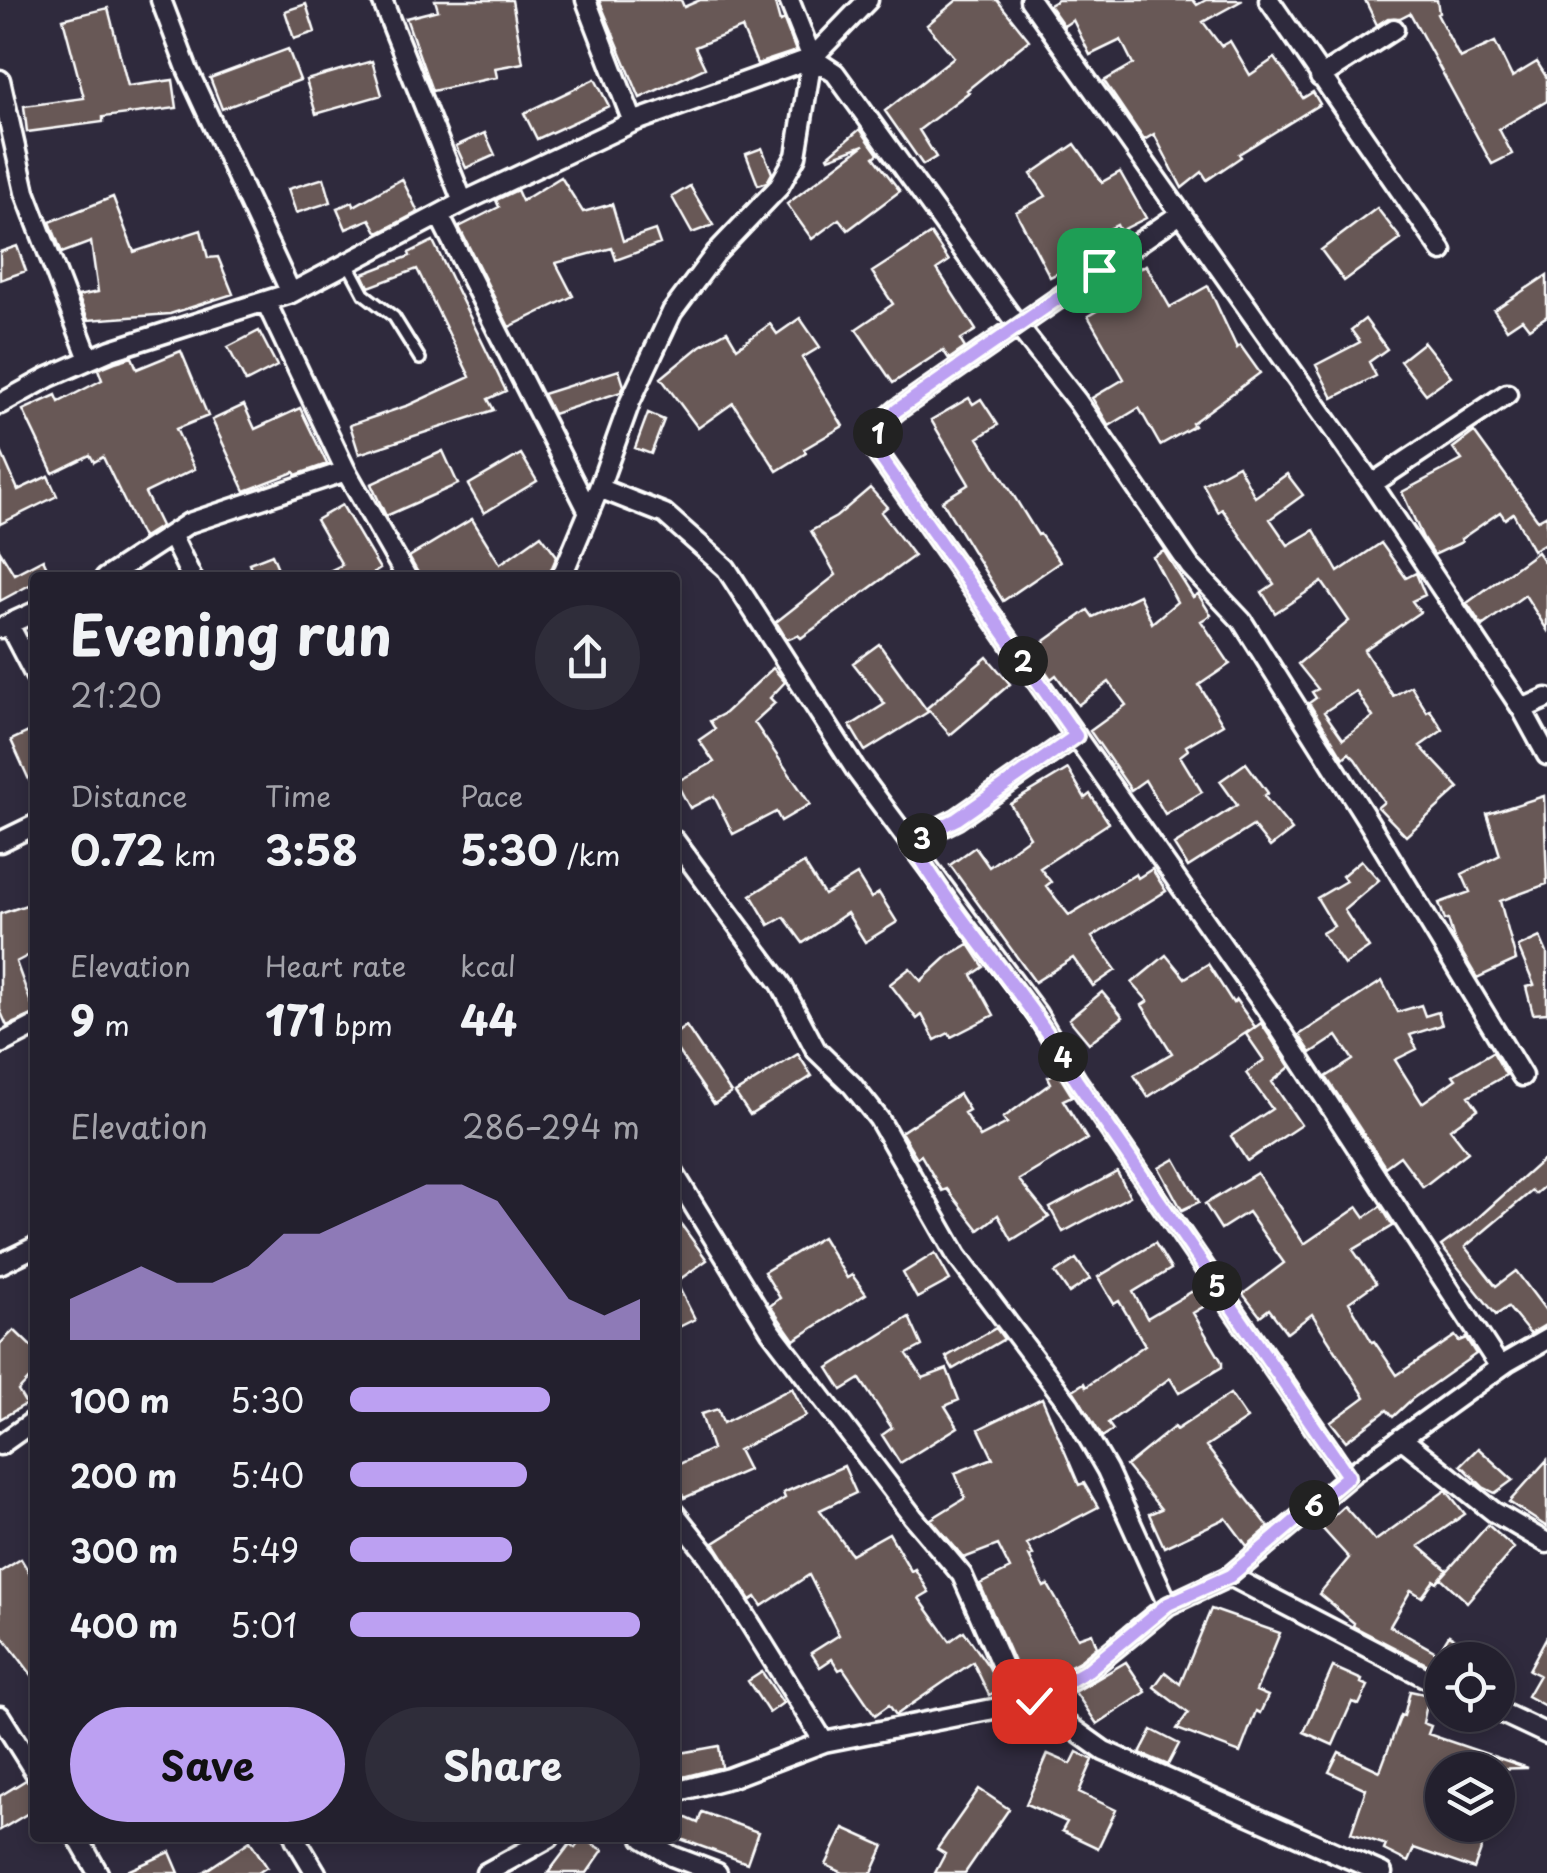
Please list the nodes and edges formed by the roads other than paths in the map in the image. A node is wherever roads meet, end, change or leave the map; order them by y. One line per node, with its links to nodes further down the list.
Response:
1 (161, 0): 18 (street)
2 (382, 0): 13 (street)
3 (586, 0): 12 (street)
4 (789, 0): 9 (street)
5 (868, 0): 9 (street)
6 (1030, 0): 14 (street)
7 (1269, 0): 10 (street)
8 (1394, 29): 10 (street)
9 (812, 58): 12 (street); 20 (street); 27 (street)
10 (1320, 77): 16 (street)
11 (0, 80): 21 (street)
12 (633, 122): 13 (street)
13 (463, 202): 15 (street)
14 (1180, 214): 20 (street); 26 (street)
15 (439, 216): 17 (street); 28 (street)
16 (1442, 251)
17 (346, 262): 18 (street); 22 (lane)
18 (291, 293): 19 (street)
19 (266, 302): 21 (street); 25 (street)
20 (1018, 326): 39 (street); 47 (street)
21 (89, 359): 24 (street)
22 (420, 359)
23 (1507, 394): 26 (street)
24 (0, 404)
25 (346, 471): 29 (street); 32 (street)
26 (1372, 484): 38 (street)
27 (599, 488): 28 (street); 43 (street)
28 (588, 510): 33 (street)
29 (171, 536): 30 (street); 31 (street)
30 (114, 572)
31 (189, 572)
32 (404, 572)
33 (563, 572)
34 (30, 614): 35 (street)
35 (4, 627): 36 (street)
36 (30, 667)
37 (1547, 698): 38 (street)
38 (1522, 709): 40 (street)
39 (1076, 736): 43 (street); 52 (street)
40 (1547, 755)
41 (30, 827): 42 (street)
42 (0, 842)
43 (911, 842): 56 (street)
44 (680, 847): 60 (street)
45 (30, 1029): 46 (street)
46 (0, 1044)
47 (1522, 1076)
48 (680, 1183): 62 (street)
49 (30, 1250): 50 (street)
50 (0, 1264)
51 (1547, 1338): 52 (street)
52 (1500, 1367): 54 (street)
53 (30, 1423): 55 (street)
54 (1401, 1438): 56 (street); 58 (street)
55 (0, 1444)
56 (1348, 1476): 59 (street)
57 (680, 1520): 66 (street)
58 (1547, 1543)
59 (1230, 1576): 60 (street); 61 (street)
60 (1168, 1604): 62 (street)
61 (1425, 1677)
62 (1026, 1701): 66 (street); 77 (street)
63 (0, 1716): 67 (street)
64 (1515, 1719): 65 (street)
65 (1547, 1734)
66 (824, 1742): 68 (street)
67 (30, 1764)
68 (680, 1791)
69 (80, 1842): 73 (street)
70 (297, 1842): 74 (street)
71 (541, 1842): 75 (street)
72 (649, 1842): 76 (street)
73 (98, 1873)
74 (316, 1873)
75 (486, 1873)
76 (717, 1873)
77 (1382, 1873)

